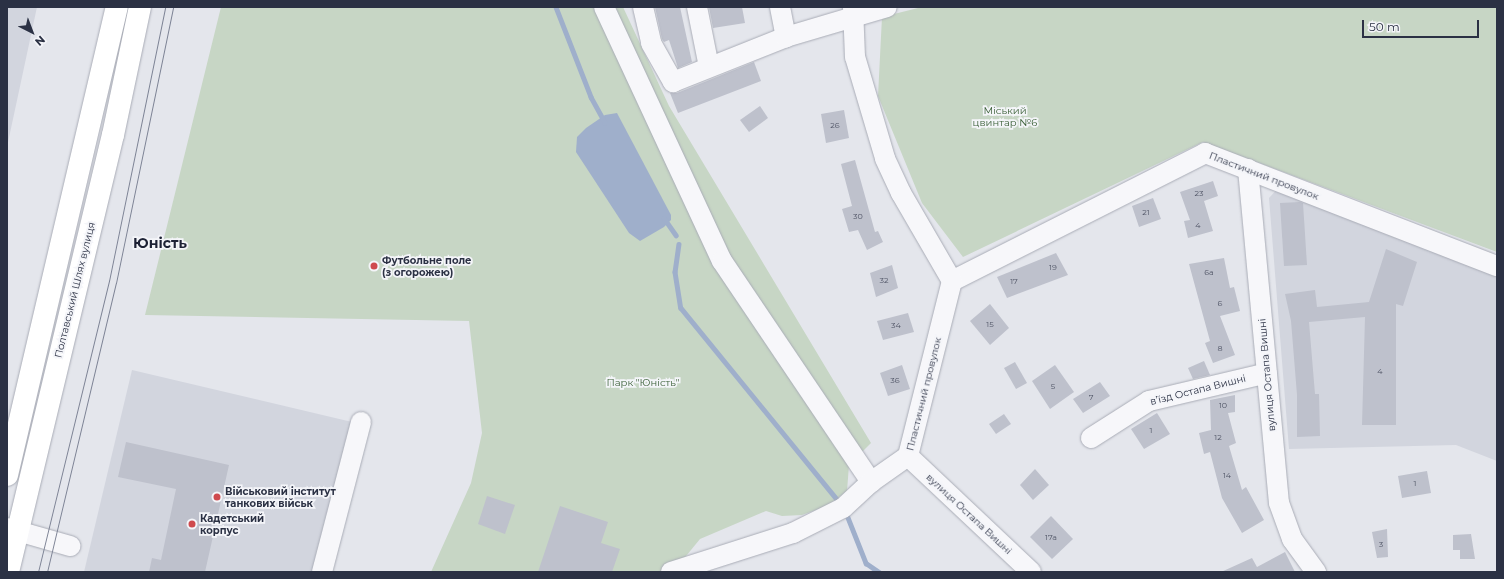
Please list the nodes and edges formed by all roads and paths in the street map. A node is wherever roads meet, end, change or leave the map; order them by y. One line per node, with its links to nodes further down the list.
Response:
1 (117, 7): 18 (main road)
2 (140, 7): 20 (main road, Полтавський Шлях вулиця)
3 (604, 7): 19 (street)
4 (643, 7): 10 (street)
5 (697, 7): 10 (street)
6 (780, 7): 9 (street)
7 (887, 7): 8 (street)
8 (854, 11): 9 (street); 13 (street)
9 (786, 37): 10 (street)
10 (709, 67)
11 (1248, 169): 12 (street, Пластичний провулок); 13 (street, Пластичний провулок); 14 (street, вулиця Остапа Вишні)
12 (1497, 266)
13 (952, 281): 17 (street, Пластичний провулок)
14 (1266, 374): 16 (street, в’їзд Остапа Вишні); 26 (street, вулиця Остапа Вишні)
15 (361, 422): 23 (street)
16 (1091, 438)
17 (908, 456): 19 (street, Пластичний провулок); 25 (street, вулиця Остапа Вишні)
18 (7, 475)
19 (871, 482): 24 (street, Пластичний провулок)
20 (12, 530): 21 (street); 22 (main road, Полтавський Шлях вулиця)
21 (70, 546)
22 (8, 572)
23 (322, 572)
24 (671, 572)
25 (1031, 572)
26 (1316, 572)

